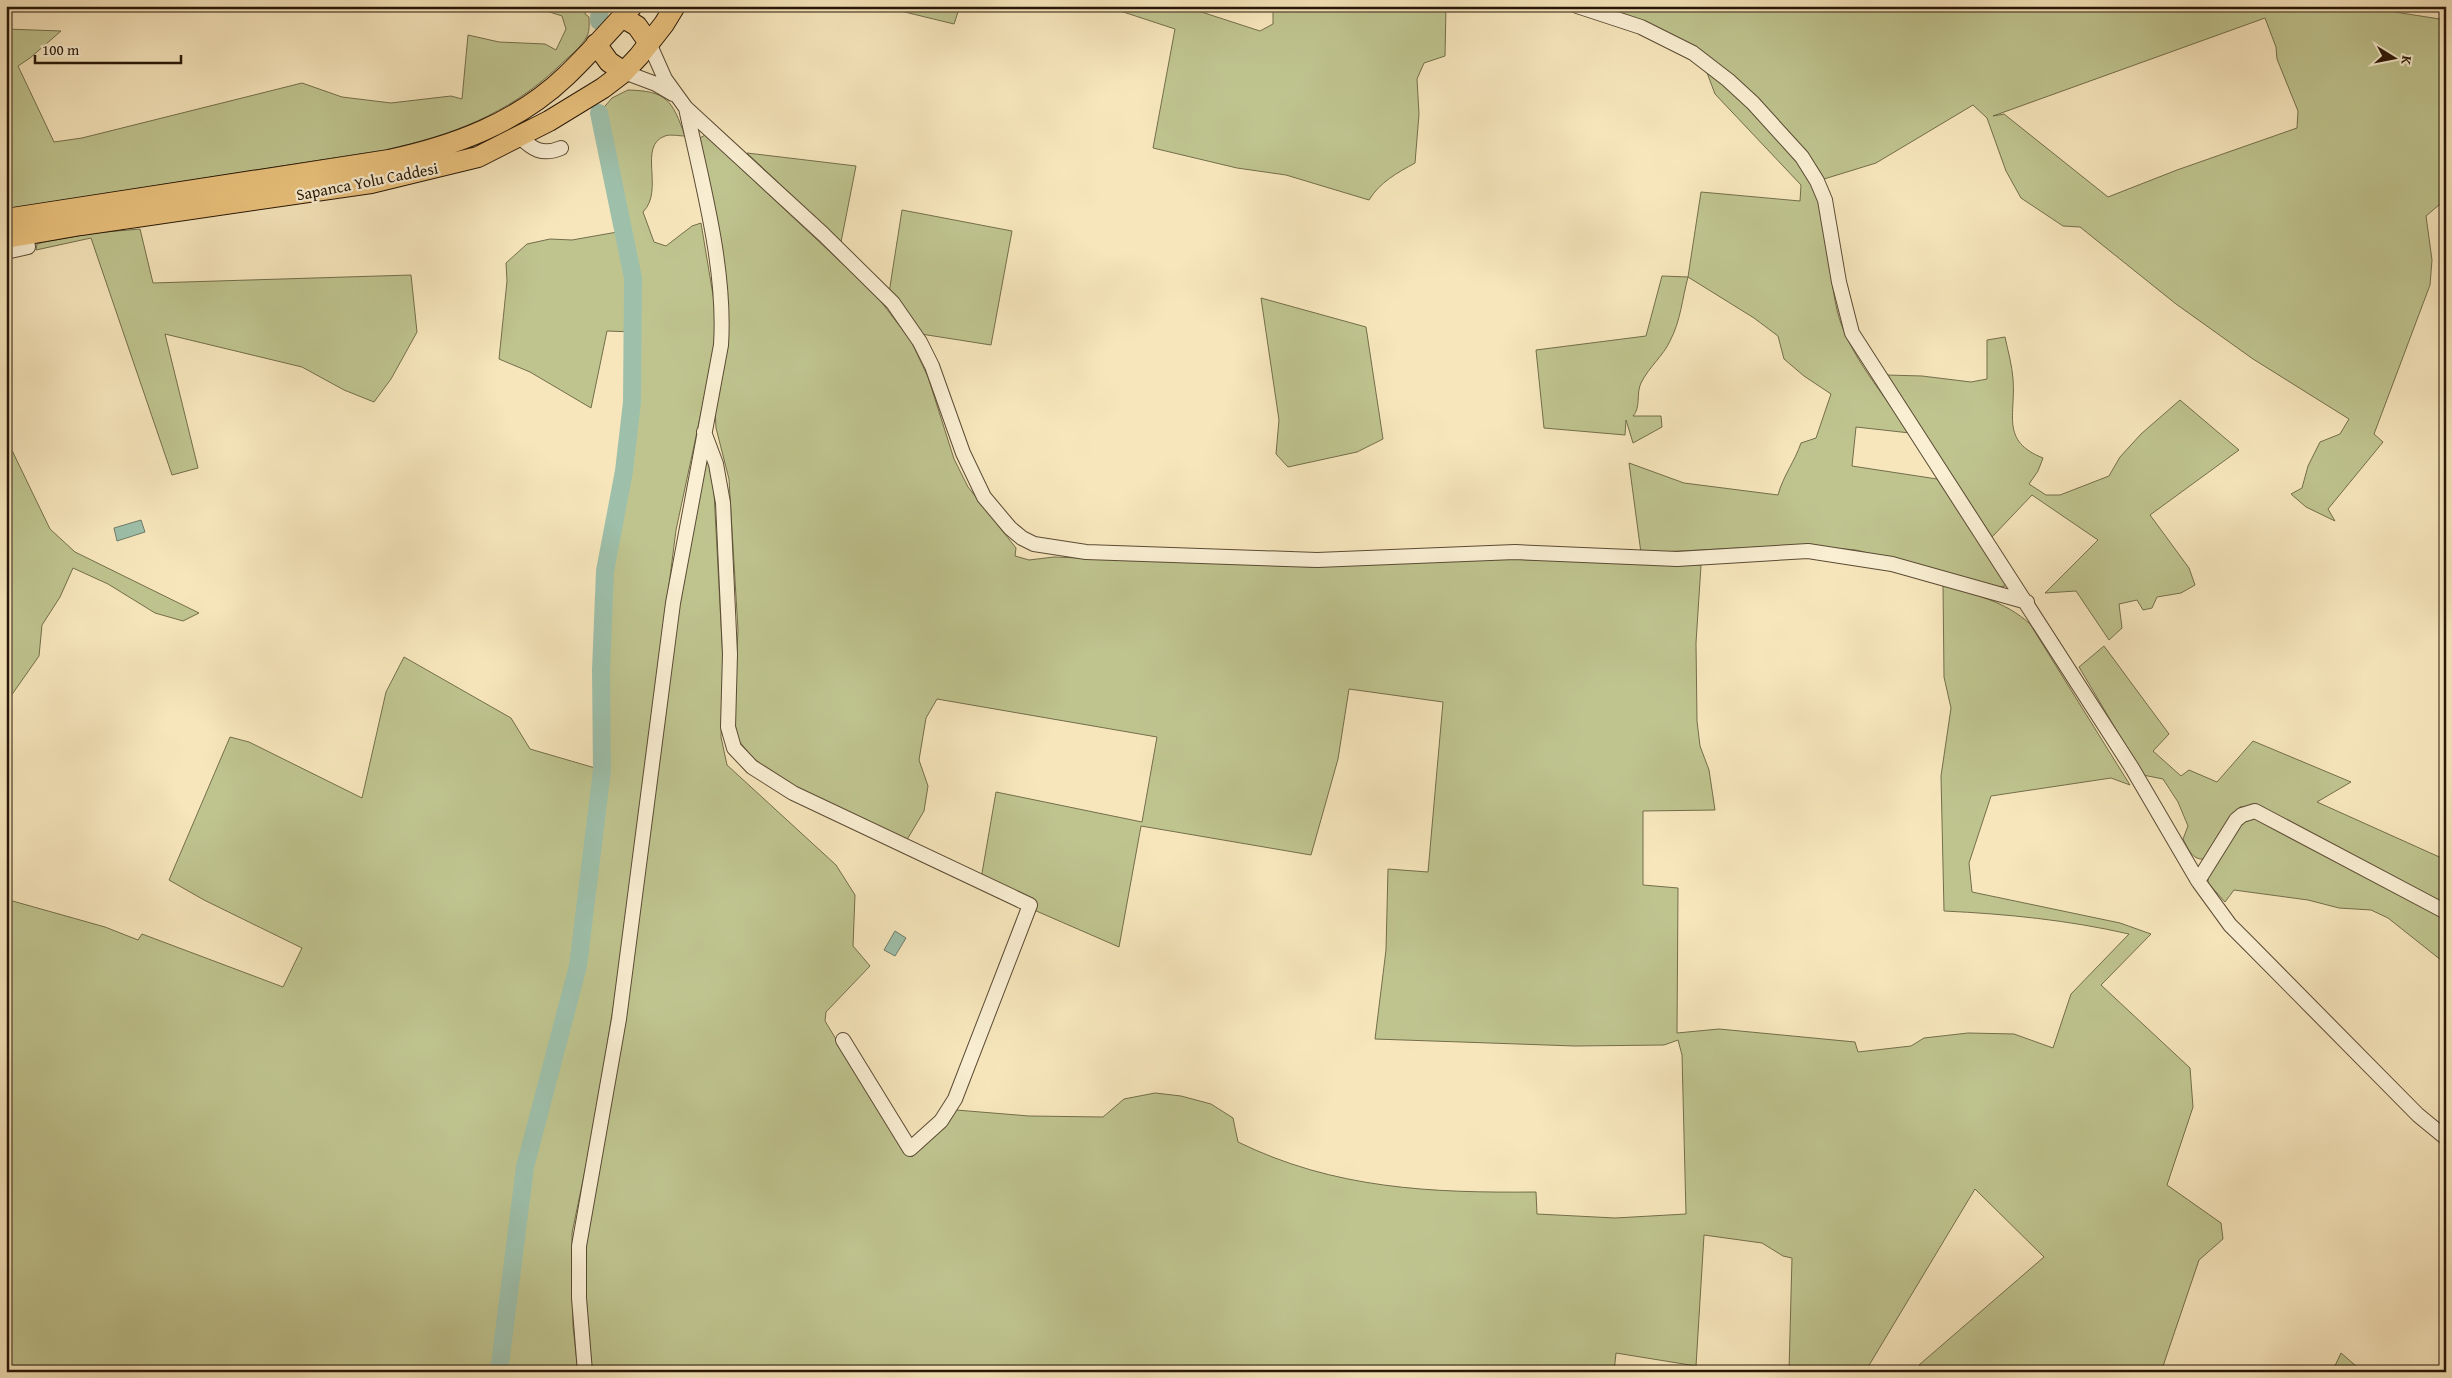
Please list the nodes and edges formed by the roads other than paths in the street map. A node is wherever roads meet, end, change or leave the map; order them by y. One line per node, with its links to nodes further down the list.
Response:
1 (675, 6): 5 (highway, Sapanca Yolu Caddesi)
2 (1577, 6): 15 (street)
3 (627, 12): 4 (highway, Sapanca Yolu Caddesi); 5 (highway)
4 (596, 44): 6 (highway); 10 (highway, Sapanca Yolu Caddesi)
5 (649, 44): 6 (highway, Sapanca Yolu Caddesi); 7 (street)
6 (624, 72): 7 (street); 8 (highway, Sapanca Yolu Caddesi)
7 (682, 102): 14 (street); 15 (street)
8 (518, 136): 9 (street); 12 (highway, Sapanca Yolu Caddesi)
9 (561, 148)
10 (6, 219)
11 (6, 238): 12 (highway, Sapanca Yolu Caddesi)
12 (27, 240): 13 (street)
13 (6, 252)
14 (704, 432): 18 (street); 20 (street)
15 (2026, 602): 16 (street)
16 (2198, 881): 17 (street); 19 (street)
17 (2446, 912)
18 (843, 1040)
19 (2446, 1138)
20 (586, 1372)

